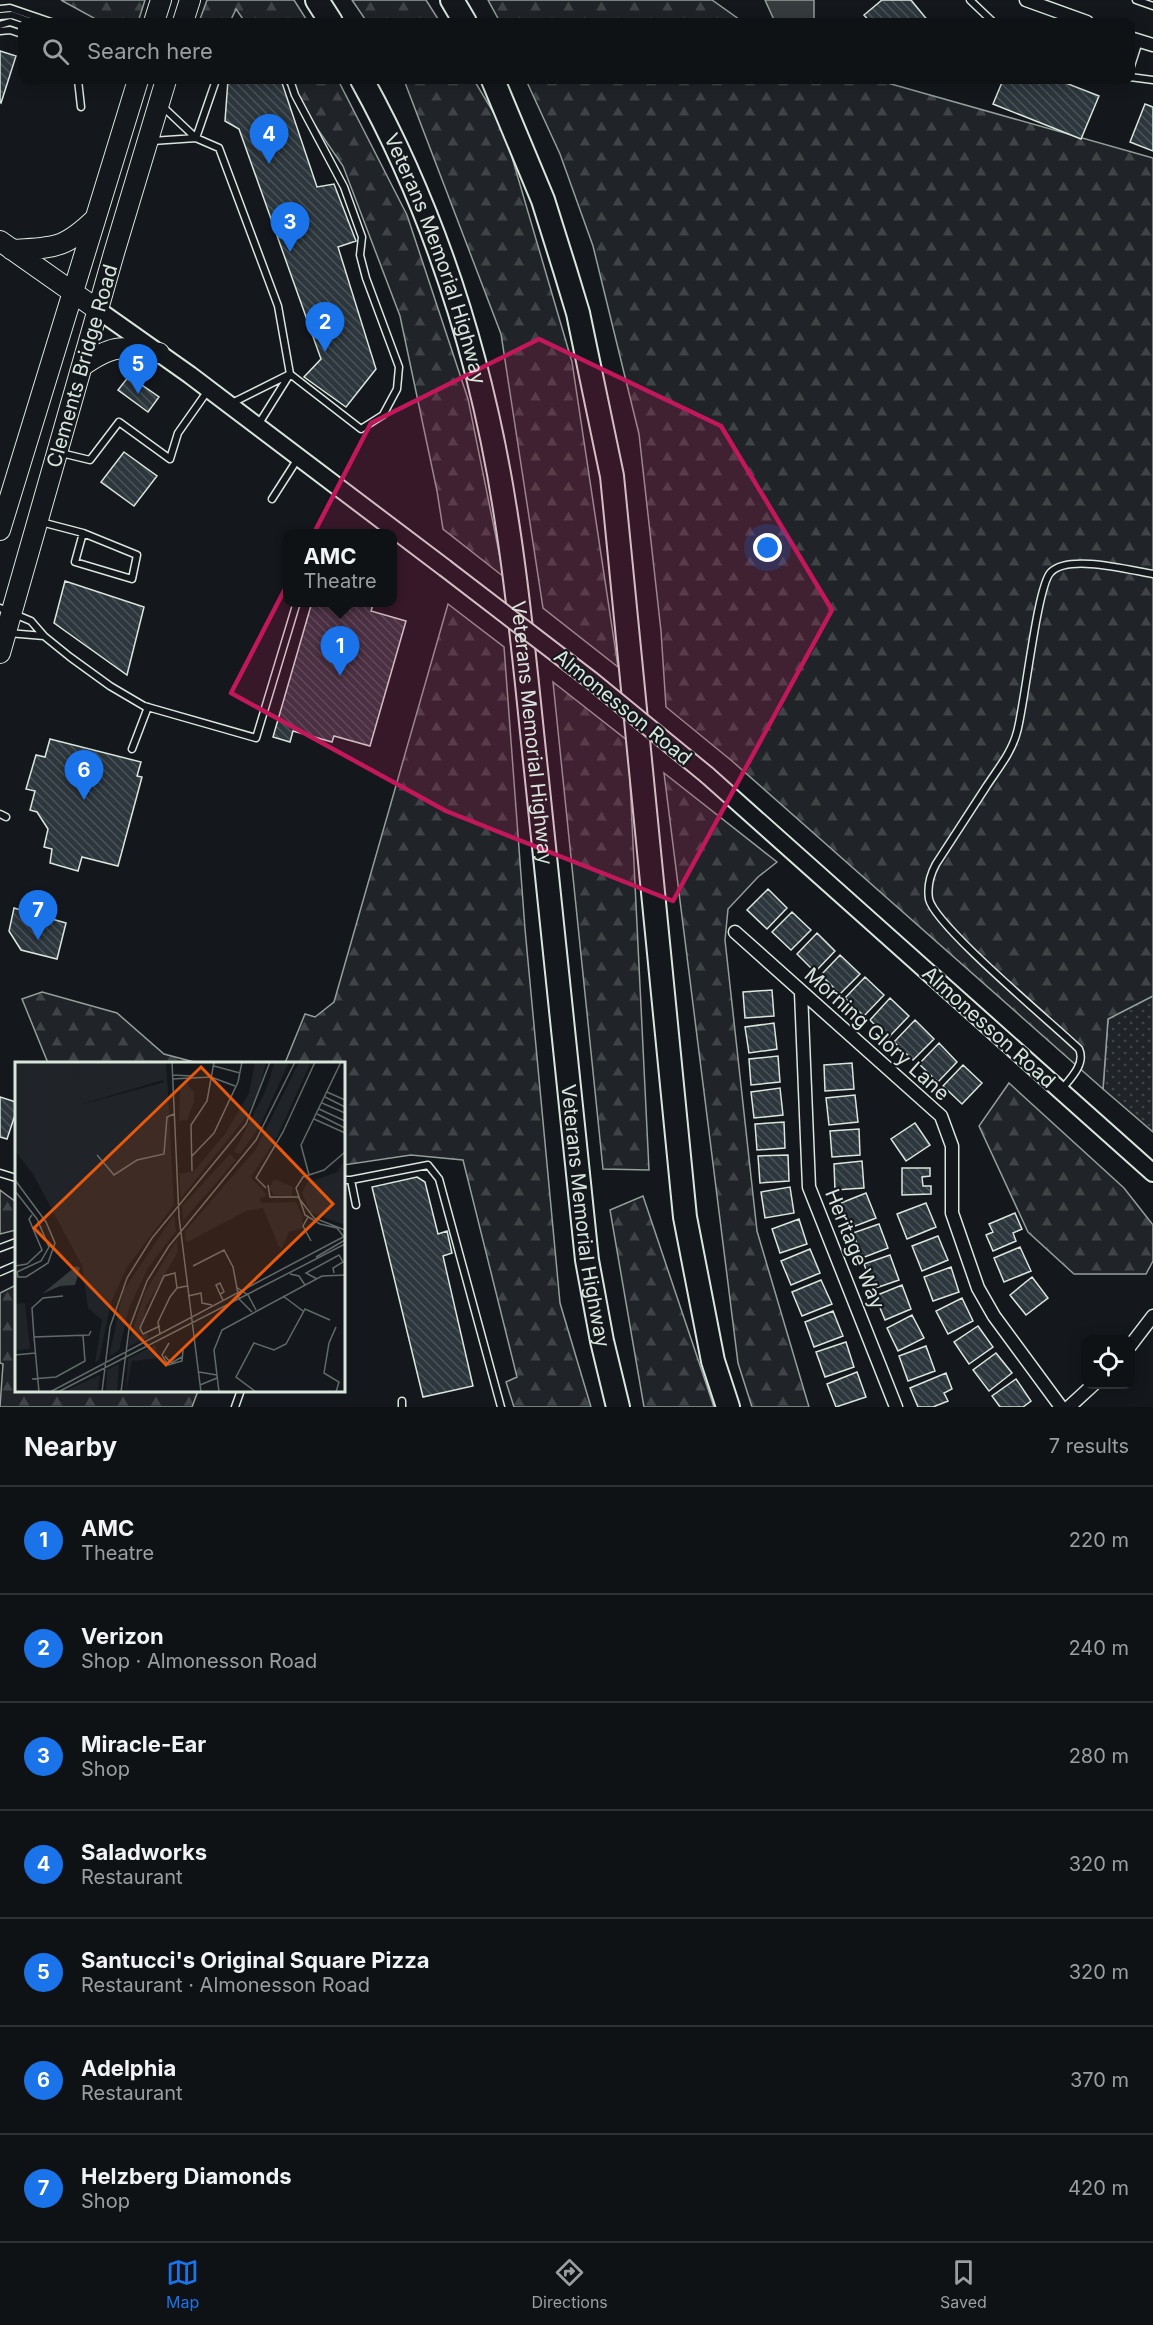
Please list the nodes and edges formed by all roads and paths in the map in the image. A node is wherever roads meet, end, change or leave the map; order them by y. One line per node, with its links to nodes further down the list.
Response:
1 (161, 0): 14 (main road)
2 (190, 0): 15 (main road)
3 (317, 0): 16 (highway)
4 (452, 0): 17 (highway)
5 (970, 0): 18 (lane)
6 (1026, 0): 8 (street)
7 (1136, 0): 9 (lane)
8 (1054, 5): 19 (street)
9 (1153, 6)
10 (0, 9): 13 (lane)
11 (0, 16): 12 (lane)
12 (21, 18)
13 (39, 18)
14 (155, 18)
15 (184, 18)
16 (328, 18)
17 (463, 18)
18 (989, 18)
19 (1079, 18)
20 (0, 25): 21 (lane)
21 (18, 25)
22 (0, 31): 23 (lane)
23 (18, 32)
24 (1135, 39): 25 (street)
25 (1153, 45)
26 (1135, 78): 27 (lane)
27 (1153, 80)
28 (78, 84): 36 (lane)
29 (137, 84): 39 (main road, Clements Bridge Road)
30 (165, 84): 35 (main road, Clements Bridge Road)
31 (215, 84): 37 (lane)
32 (291, 84): 45 (lane)
33 (364, 84): 85 (highway, Veterans Memorial Highway)
34 (495, 84): 86 (highway)
35 (159, 104): 37 (lane); 38 (main road, Clements Bridge Road)
36 (81, 107)
37 (196, 138): 38 (lane); 45 (lane)
38 (148, 141): 42 (main road, Clements Bridge Road)
39 (97, 217): 40 (main road); 41 (main road, Clements Bridge Road)
40 (6, 245): 41 (main road, Almonesson Road)
41 (74, 293): 42 (main road, Almonesson Road); 54 (main road, Clements Bridge Road)
42 (98, 310): 43 (main road, Almonesson Road); 44 (main road, Clements Bridge Road)
43 (159, 353): 44 (main road); 46 (main road, Almonesson Road)
44 (82, 366): 49 (main road, Clements Bridge Road)
45 (290, 374): 47 (lane); 48 (lane)
46 (209, 389): 47 (main road, Almonesson Road); 49 (lane)
47 (229, 404): 48 (main road, Almonesson Road)
48 (258, 425): 50 (main road, Almonesson Road)
49 (57, 452): 52 (main road, Clements Bridge Road)
50 (299, 457): 51 (lane); 53 (main road, Almonesson Road, bridge)
51 (272, 499)
52 (38, 521): 56 (lane); 59 (main road, Clements Bridge Road)
53 (394, 529)
54 (0, 530)
55 (397, 532): 67 (main road, Almonesson Road, bridge)
56 (83, 533): 56 (lane)
57 (1153, 574): 67 (lane)
58 (296, 607): 63 (lane)
59 (6, 610): 60 (main road, Clements Bridge Road); 61 (lane)
60 (3, 634): 61 (lane); 62 (main road, Clements Bridge Road)
61 (44, 636): 63 (lane)
62 (0, 653)
63 (148, 707): 64 (lane)
64 (132, 749)
65 (735, 932): 66 (street, Morning Glory Lane)
66 (801, 992): 87 (street, Heritage Way); 88 (street, Morning Glory Lane)
67 (1060, 1090): 69 (main road, Almonesson Road)
68 (0, 1173): 70 (lane)
69 (1153, 1173)
70 (15, 1178)
71 (347, 1180): 72 (lane); 84 (lane)
72 (356, 1205)
73 (15, 1242): 74 (lane)
74 (0, 1248)
75 (15, 1265): 76 (lane)
76 (0, 1272)
77 (1153, 1316): 79 (street)
78 (1153, 1327): 79 (street)
79 (1139, 1336): 80 (street)
80 (1135, 1341)
81 (1089, 1389): 89 (street)
82 (240, 1392): 83 (lane)
83 (235, 1407)
84 (501, 1407)
85 (618, 1407)
86 (728, 1407)
87 (896, 1407)
88 (1061, 1407)
89 (1069, 1407)

